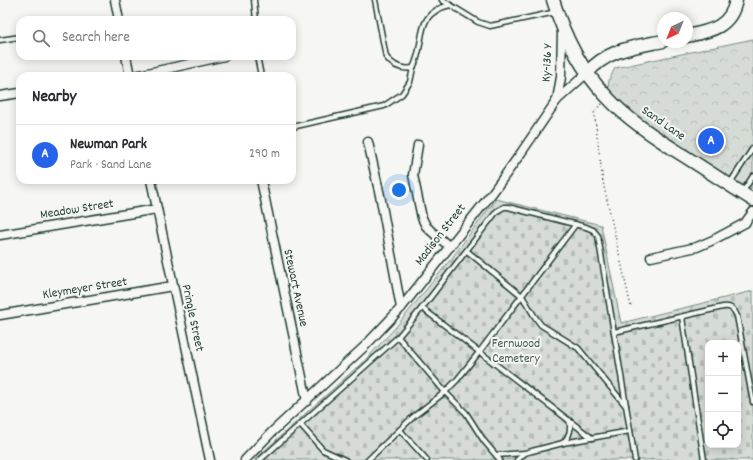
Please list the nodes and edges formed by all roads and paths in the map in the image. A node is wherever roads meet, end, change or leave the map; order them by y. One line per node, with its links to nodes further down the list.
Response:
1 (115, 0): 9 (street)
2 (254, 0): 10 (lane)
3 (375, 0): 19 (lane)
4 (442, 0): 7 (lane)
5 (553, 0): 8 (main road)
6 (736, 0): 12 (main road)
7 (450, 5): 8 (lane); 19 (lane)
8 (556, 12): 11 (main road)
9 (118, 16)
10 (256, 16)
11 (562, 27): 23 (main road); 27 (street, Ky-136 Y)
12 (693, 35)
13 (16, 38): 14 (lane)
14 (0, 40)
15 (657, 42): 23 (main road)
16 (127, 60): 20 (street)
17 (207, 60): 21 (street)
18 (258, 60): 22 (lane)
19 (413, 68): 28 (lane)
20 (129, 72)
21 (152, 72)
22 (260, 72)
23 (587, 73): 26 (main road, Sand Lane); 27 (street, Madison Street)
24 (16, 94): 25 (street)
25 (0, 96)
26 (607, 98): 35 (main road, Sand Lane); 49 (path)
27 (556, 100): 42 (street, Madison Street)
28 (296, 125)
29 (368, 142): 47 (street)
30 (418, 144): 42 (street)
31 (753, 148): 35 (lane)
32 (753, 176): 36 (lane)
33 (152, 184): 38 (street, Pringle Street)
34 (262, 184): 56 (street, Stewart Avenue)
35 (729, 185): 36 (main road, Sand Lane)
36 (742, 193): 37 (main road, Sand Lane)
37 (753, 200)
38 (157, 209): 41 (street, Meadow Street); 45 (street, Pringle Street)
39 (753, 212): 44 (street)
40 (576, 224): 43 (lane); 46 (lane); 52 (lane)
41 (0, 235)
42 (450, 247): 47 (street, Madison Street)
43 (467, 251): 46 (lane); 48 (lane)
44 (651, 257)
45 (174, 286): 50 (street, Kleymeyer Street); 67 (street, Pringle Street)
46 (522, 296): 54 (lane); 58 (lane)
47 (401, 308): 56 (street, Madison Street)
48 (422, 308): 53 (lane); 54 (lane)
49 (631, 308)
50 (0, 315)
51 (682, 318): 52 (lane); 57 (lane); 76 (lane)
52 (614, 332): 58 (lane)
53 (398, 337): 55 (lane); 60 (lane)
54 (480, 351): 55 (lane); 59 (lane)
55 (445, 392): 61 (lane); 66 (lane)
56 (307, 401): 68 (street, Madison Street)
57 (753, 402)
58 (626, 406): 62 (lane)
59 (569, 420): 63 (lane); 64 (lane)
60 (300, 424): 69 (lane); 70 (lane)
61 (400, 430): 71 (lane); 72 (lane)
62 (630, 431): 63 (lane); 75 (lane)
63 (592, 438): 64 (lane)
64 (563, 443): 65 (lane)
65 (525, 453): 66 (lane); 74 (lane)
66 (496, 454): 73 (lane)
67 (210, 460)
68 (245, 460)
69 (260, 460)
70 (345, 460)
71 (368, 460)
72 (427, 460)
73 (500, 460)
74 (518, 460)
75 (635, 460)
76 (704, 460)

